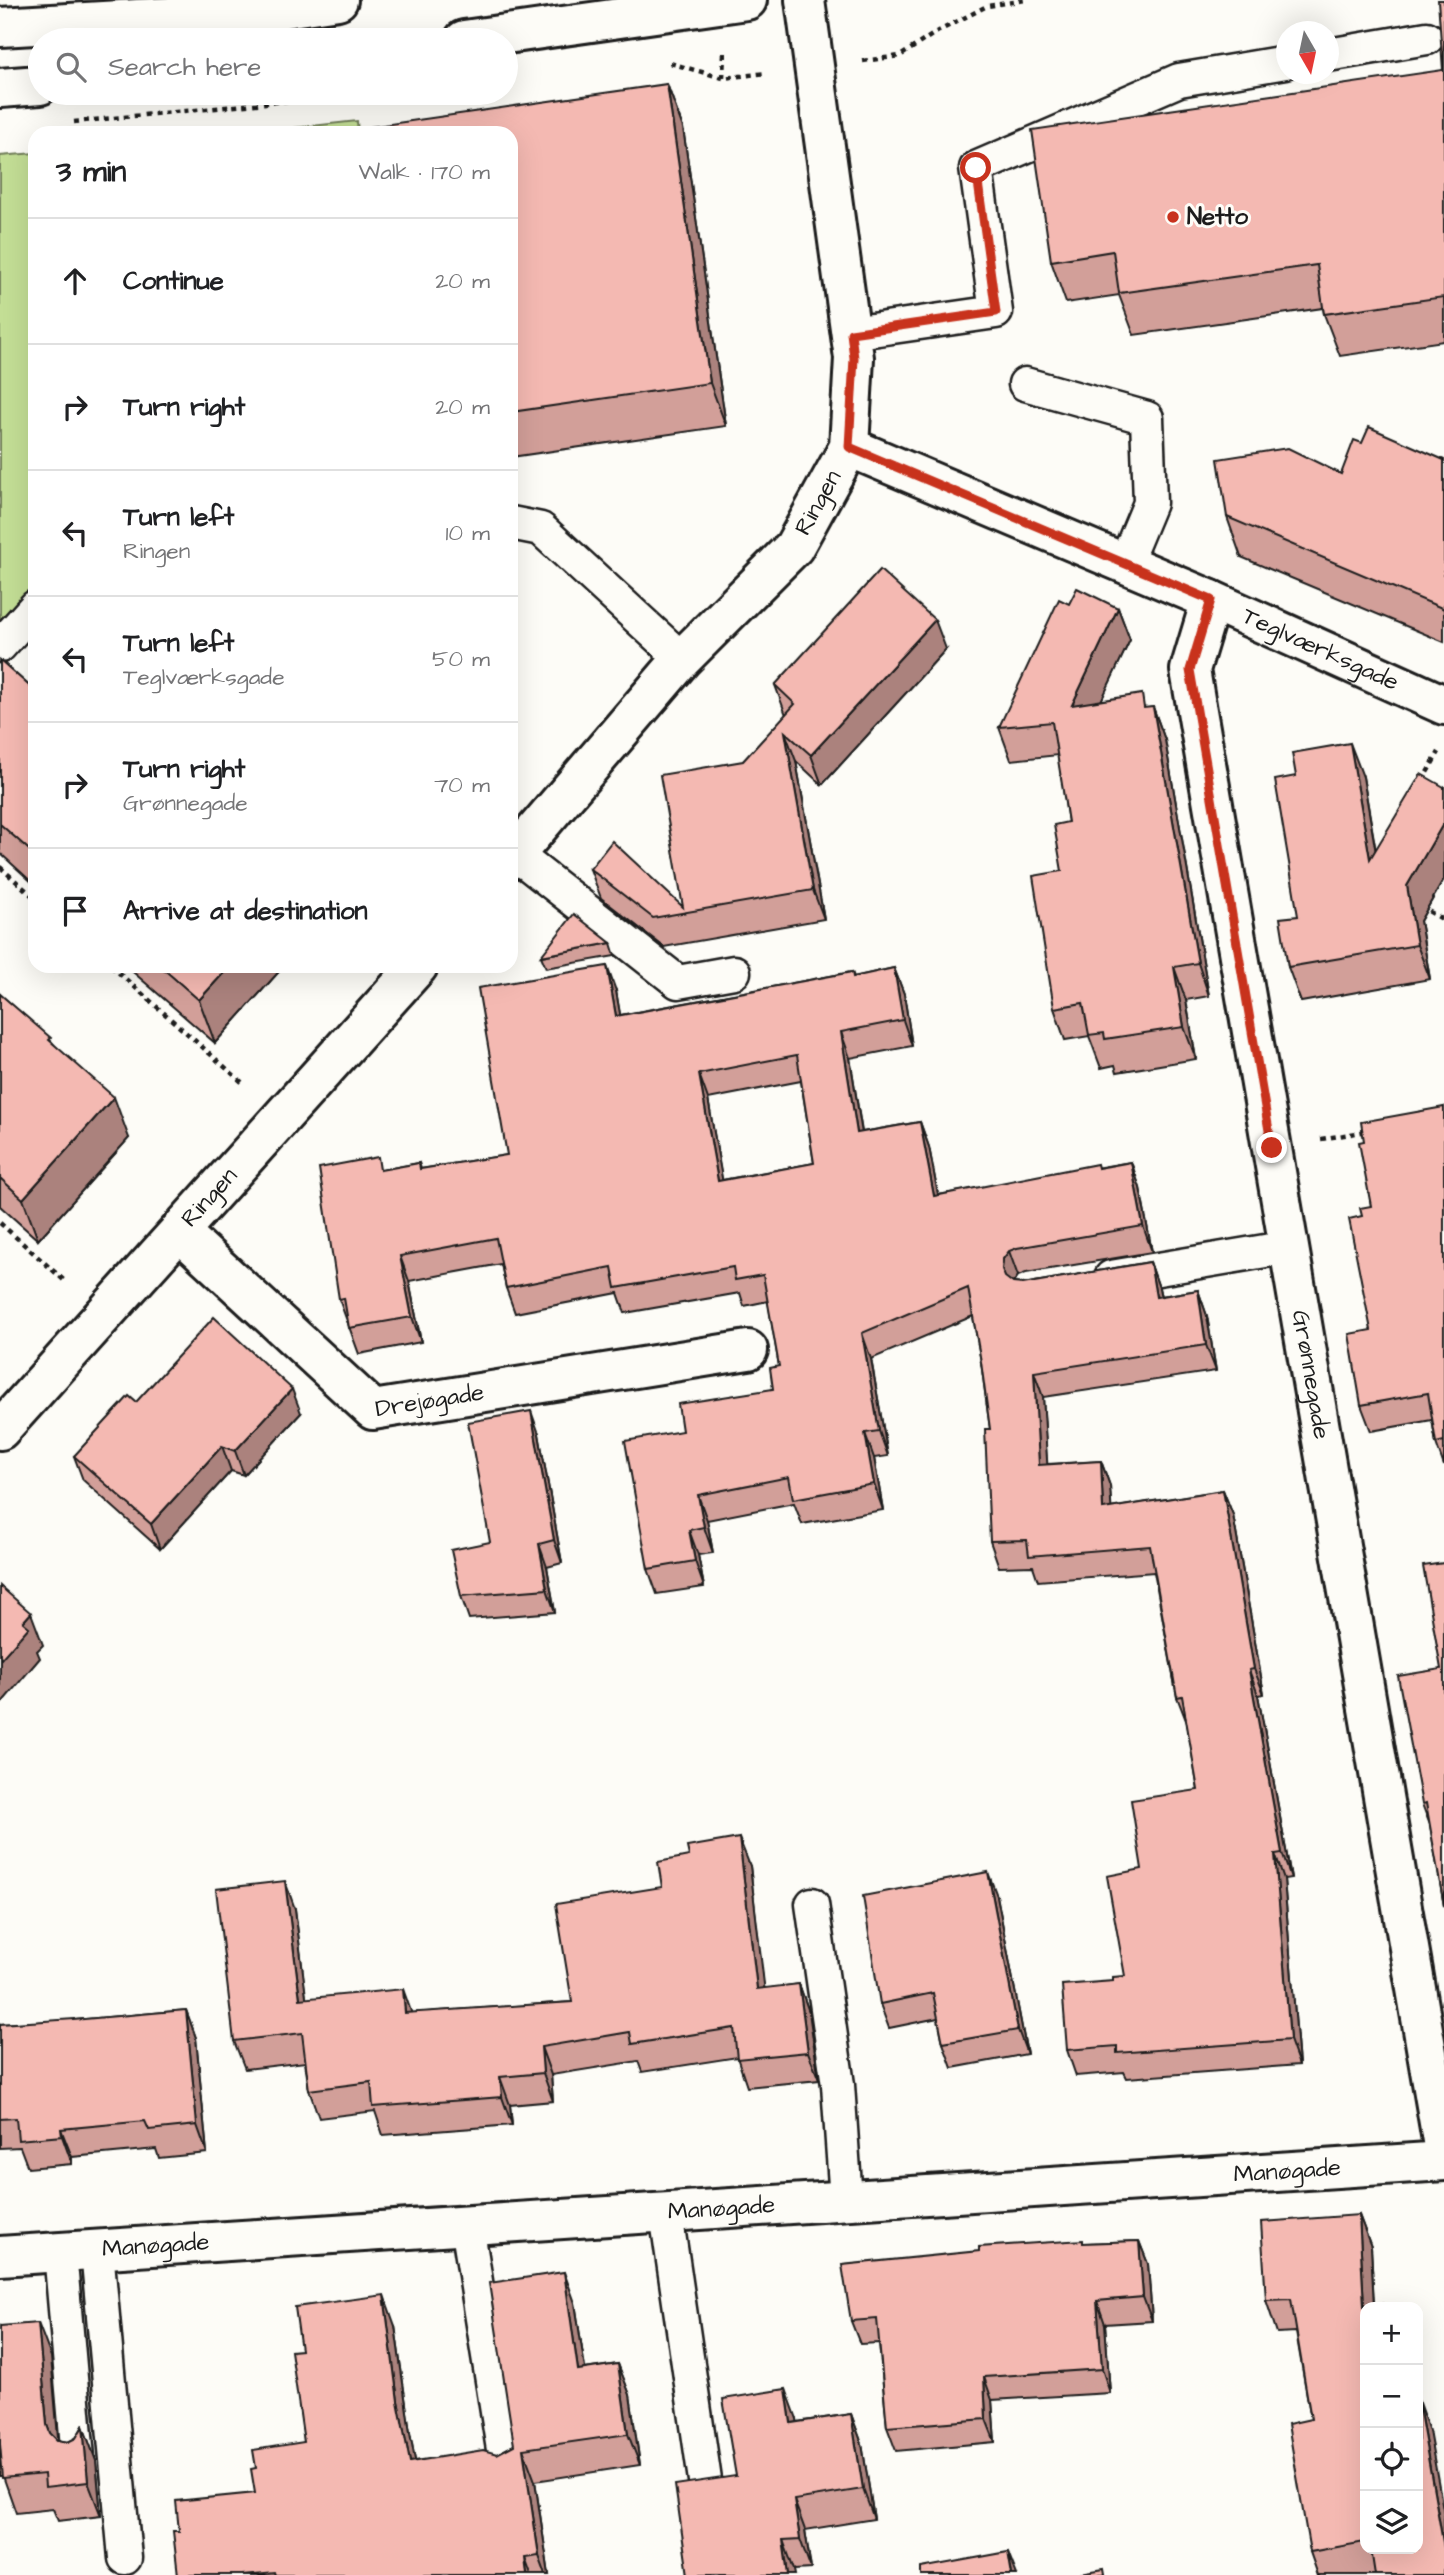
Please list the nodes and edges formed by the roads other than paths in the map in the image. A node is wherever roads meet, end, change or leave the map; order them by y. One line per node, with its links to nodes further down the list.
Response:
1 (338, 0): 4 (street)
2 (747, 0): 5 (street)
3 (805, 0): 11 (street, Ringen)
4 (0, 27)
5 (518, 32)
6 (1427, 38): 7 (lane)
7 (1339, 53)
8 (1276, 64): 11 (lane)
9 (28, 86): 10 (street)
10 (0, 88)
11 (851, 333): 13 (street, Ringen)
12 (1025, 384): 15 (lane)
13 (849, 447): 15 (street, Teglværksgade); 19 (street, Ringen)
14 (518, 524): 19 (lane)
15 (1125, 563): 16 (street, Teglværksgade)
16 (1211, 600): 20 (street, Teglværksgade); 26 (street, Grønnegade)
17 (28, 615): 18 (lane)
18 (0, 646)
19 (682, 659): 21 (street, Ringen)
20 (1444, 705)
21 (518, 851)
22 (518, 861): 23 (lane)
23 (734, 972)
24 (412, 973): 25 (street, Ringen)
25 (180, 1232): 28 (street, Drejøgade); 29 (street, Ringen)
26 (1289, 1247): 27 (lane); 31 (street, Grønnegade)
27 (1083, 1282)
28 (748, 1350)
29 (0, 1430)
30 (811, 1905): 33 (lane)
31 (1444, 2152)
32 (1444, 2161): 33 (street, Manøgade)
33 (846, 2200): 34 (street, Manøgade)
34 (666, 2213): 35 (street, Manøgade); 41 (lane)
35 (467, 2225): 36 (street, Manøgade); 40 (lane)
36 (97, 2250): 37 (street, Manøgade); 42 (lane)
37 (60, 2252): 38 (street, Manøgade); 39 (lane)
38 (0, 2256)
39 (78, 2458)
40 (506, 2468)
41 (707, 2494)
42 (125, 2558)

